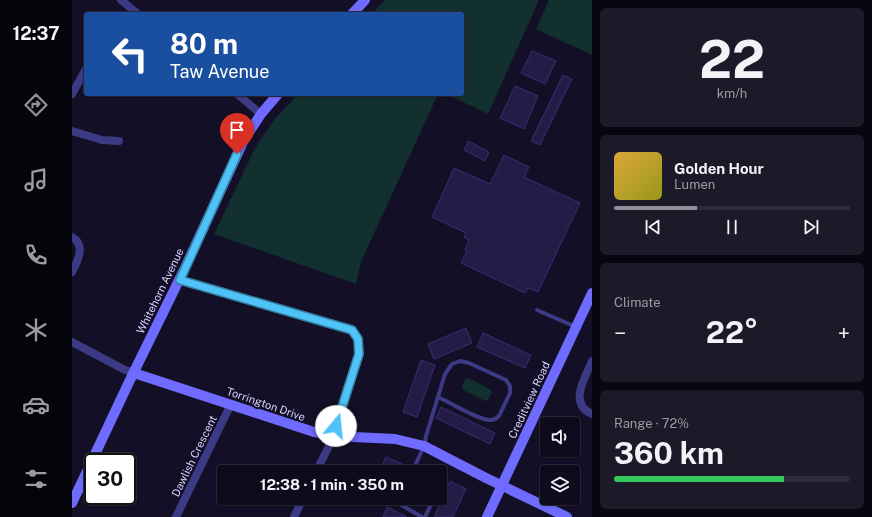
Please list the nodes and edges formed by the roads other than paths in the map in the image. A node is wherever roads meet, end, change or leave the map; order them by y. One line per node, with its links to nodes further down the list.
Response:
1 (121, 0): 3 (street)
2 (365, 0): 4 (street)
3 (132, 12)
4 (354, 12)
5 (84, 73): 6 (street)
6 (72, 94)
7 (239, 96): 9 (street)
8 (276, 96): 9 (street, Whitehorn Avenue)
9 (261, 114): 14 (street, Whitehorn Avenue)
10 (72, 131): 11 (street)
11 (119, 141)
12 (72, 237): 13 (street)
13 (72, 272)
14 (180, 280): 20 (street, Whitehorn Avenue); 24 (street)
15 (592, 293): 17 (street, Creditview Road)
16 (537, 310): 17 (lane)
17 (576, 327): 28 (street, Creditview Road)
18 (72, 342): 20 (street, Torrington Drive)
19 (592, 361): 23 (street)
20 (134, 373): 22 (street, Torrington Drive); 29 (street, Whitehorn Avenue)
21 (438, 397): 21 (lane); 25 (lane)
22 (231, 404): 24 (street, Torrington Drive); 33 (street, Dawlish Crescent)
23 (592, 414)
24 (333, 434): 25 (street, Torrington Drive); 26 (street)
25 (424, 446): 27 (lane); 28 (street, Torrington Drive)
26 (319, 465)
27 (415, 465)
28 (502, 486): 37 (street, Creditview Road); 38 (street, Torrington Drive)
29 (72, 503)
30 (300, 505): 34 (street)
31 (401, 505): 35 (lane)
32 (431, 505): 36 (lane)
33 (176, 517)
34 (294, 517)
35 (422, 517)
36 (425, 517)
37 (487, 517)
38 (567, 517)

